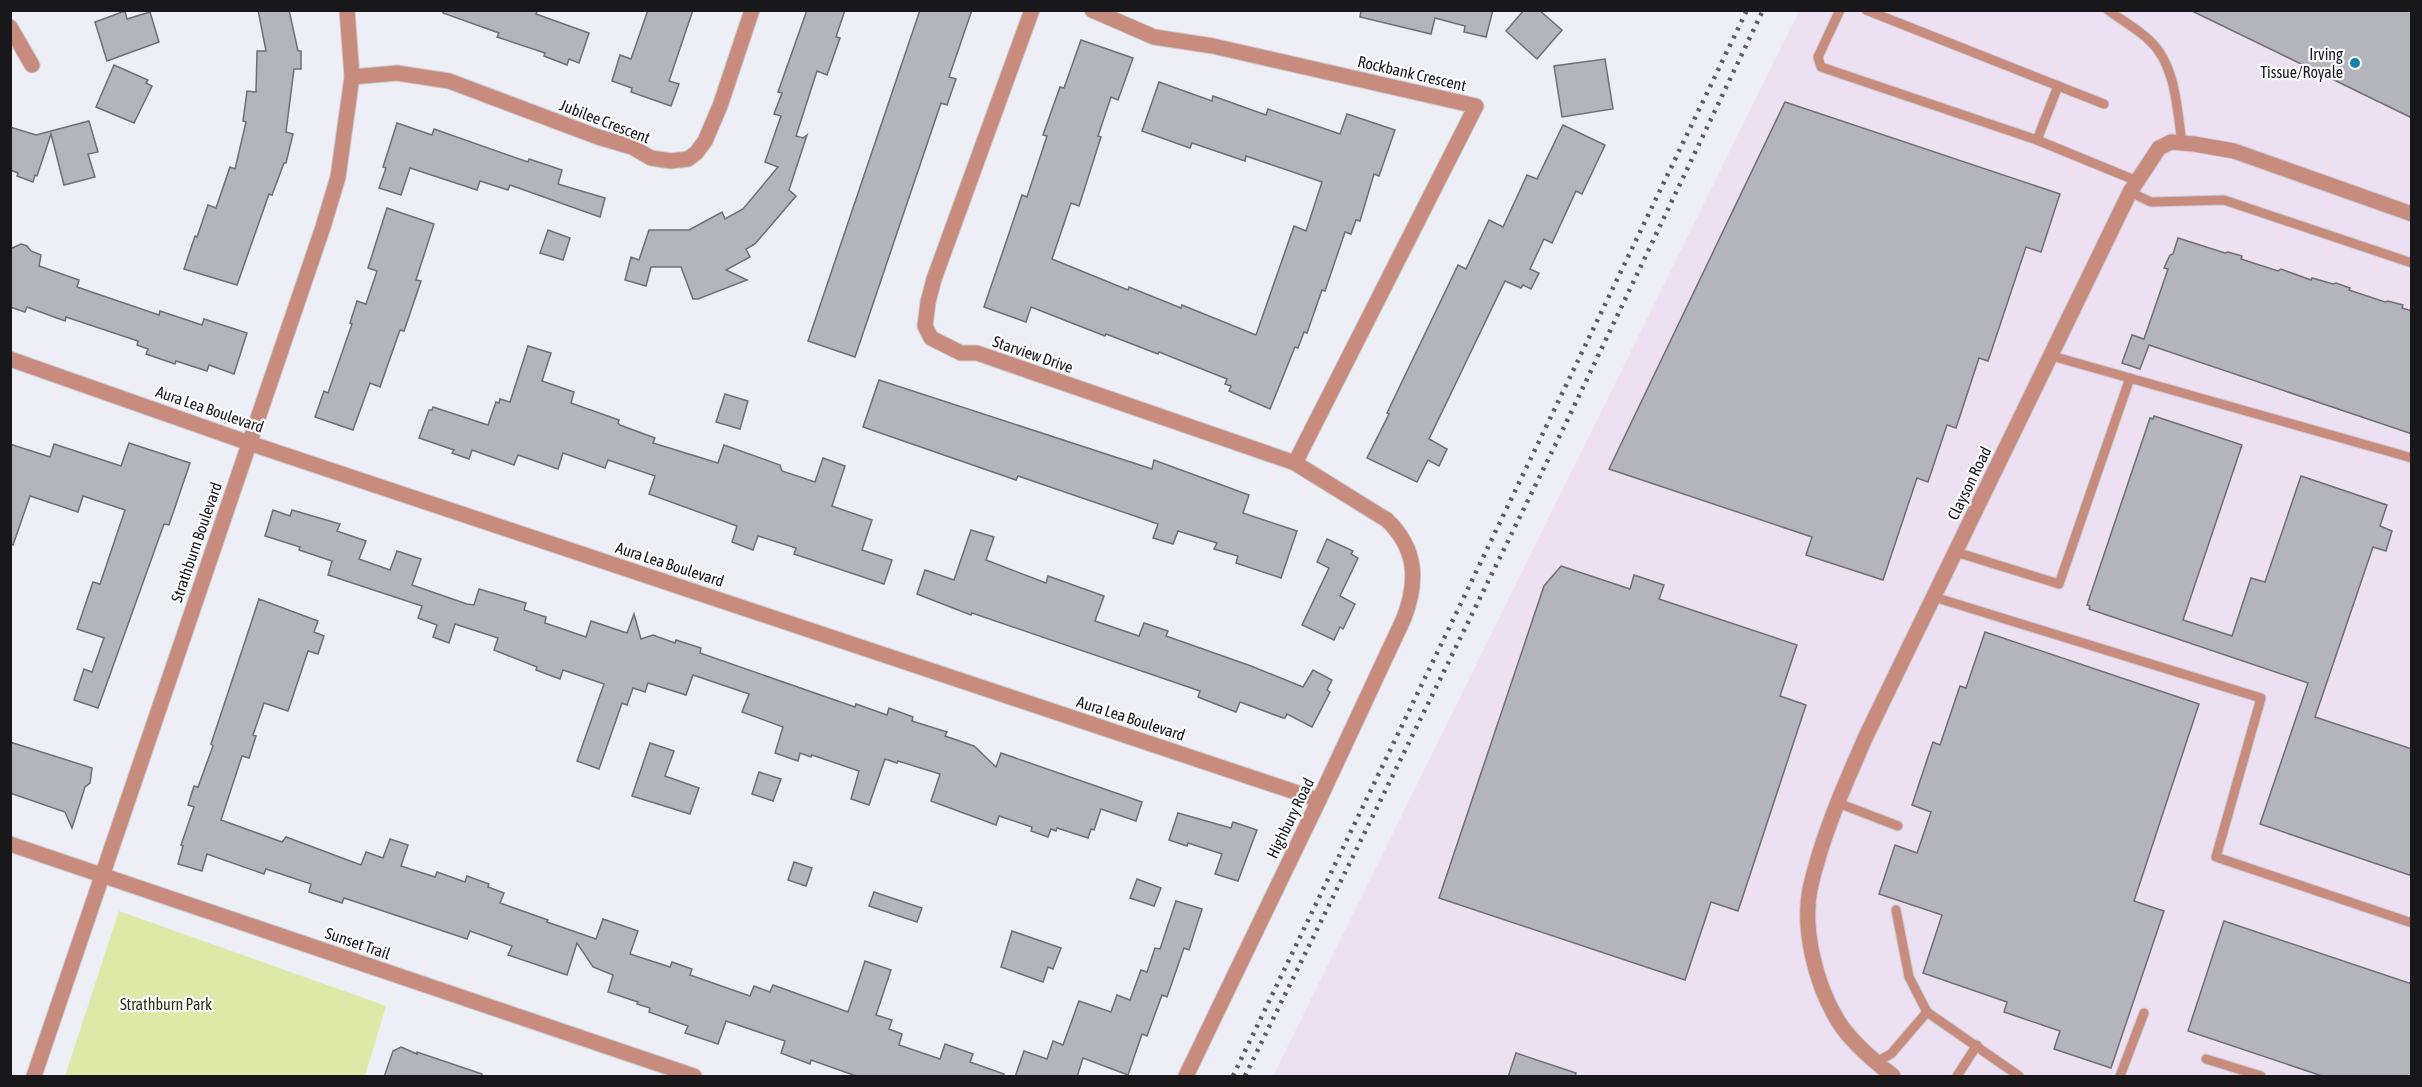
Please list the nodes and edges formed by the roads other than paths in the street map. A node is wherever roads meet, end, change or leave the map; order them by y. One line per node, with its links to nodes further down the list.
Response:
1 (347, 10): 10 (street, Strathburn Boulevard)
2 (752, 10): 10 (street, Jubilee Crescent)
3 (1032, 10): 23 (street, Starview Drive)
4 (1092, 10): 23 (street, Rockbank Crescent)
5 (1840, 10): 13 (lane)
6 (1866, 10): 11 (lane)
7 (2108, 10): 14 (lane)
8 (10, 27): 9 (street)
9 (32, 66)
10 (352, 77): 21 (street, Strathburn Boulevard)
11 (2058, 86): 12 (lane); 13 (lane)
12 (2104, 104)
13 (2037, 140): 15 (lane)
14 (2182, 143): 15 (street, Clayson Road); 16 (street, Clayson Road)
15 (2134, 186): 17 (lane); 18 (street, Clayson Road)
16 (2412, 214)
17 (2412, 263)
18 (2052, 356): 20 (lane); 24 (street, Clayson Road)
19 (10, 359): 21 (street, Aura Lea Boulevard)
20 (2130, 378): 22 (lane); 24 (lane)
21 (249, 443): 27 (street, Aura Lea Boulevard); 31 (street, Strathburn Boulevard)
22 (2412, 458)
23 (1295, 463): 25 (street, Starview Drive)
24 (1956, 552): 26 (street, Clayson Road)
25 (1413, 571): 27 (street, Highbury Road)
26 (1934, 597): 28 (street, Clayson Road); 33 (lane)
27 (1319, 800): 41 (street, Highbury Road)
28 (1838, 803): 29 (lane); 38 (street, Clayson Road)
29 (1898, 826)
30 (10, 844): 31 (street, Sunset Trail)
31 (103, 876): 39 (street, Strathburn Boulevard); 40 (street, Sunset Trail)
32 (1896, 910): 34 (lane)
33 (2412, 923)
34 (1927, 1012): 36 (lane); 38 (lane)
35 (2144, 1013): 45 (lane)
36 (1977, 1045): 43 (lane); 44 (lane)
37 (2206, 1059): 46 (lane)
38 (1876, 1062): 42 (street, Clayson Road)
39 (34, 1077)
40 (694, 1077)
41 (1186, 1077)
42 (1893, 1077)
43 (1957, 1077)
44 (2019, 1077)
45 (2120, 1077)
46 (2261, 1077)

